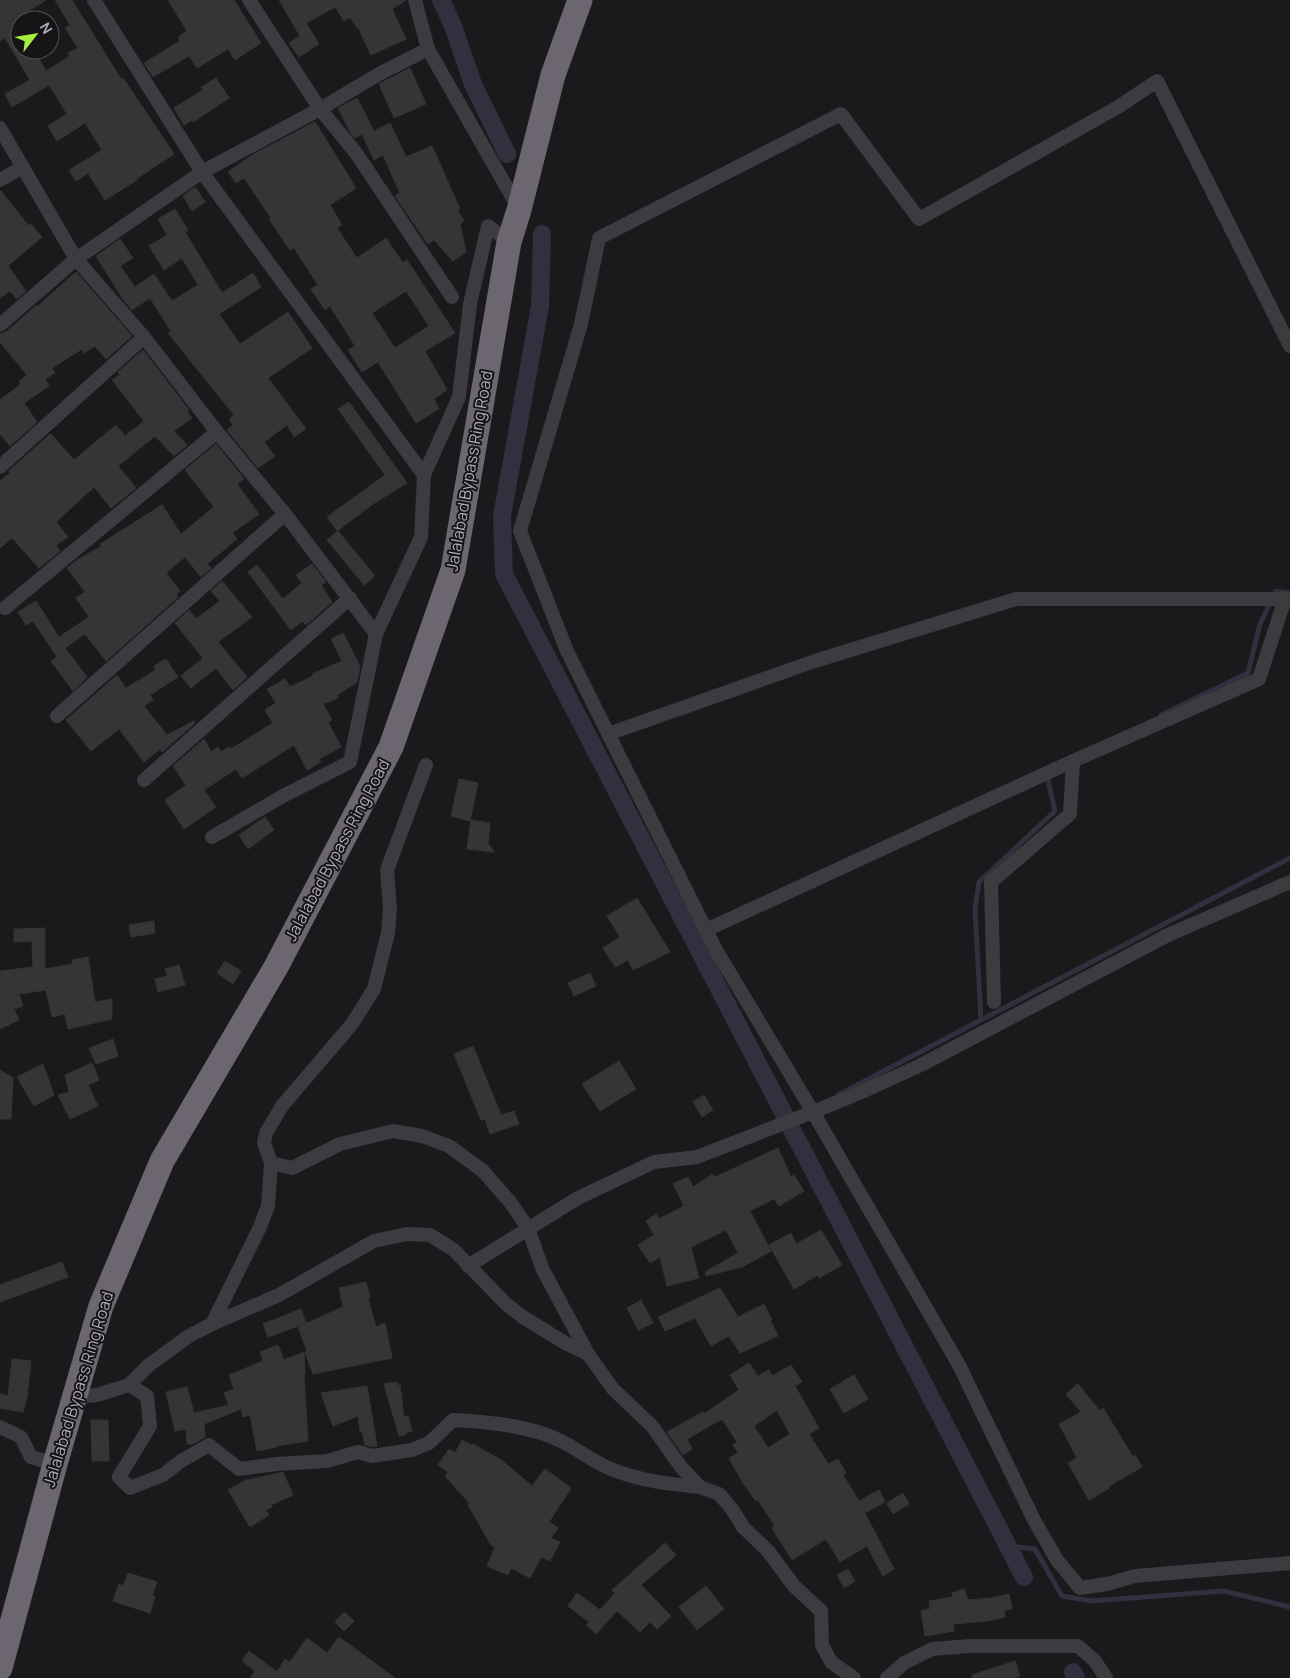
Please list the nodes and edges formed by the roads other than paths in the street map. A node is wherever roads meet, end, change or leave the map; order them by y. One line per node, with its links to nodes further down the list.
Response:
1 (94, 0): 9 (street)
2 (249, 0): 6 (street)
3 (415, 0): 5 (street)
4 (580, 0): 11 (highway, Jalalabad Bypass Ring Road)
5 (428, 50): 6 (street); 11 (street)
6 (320, 109): 9 (street); 14 (street)
7 (0, 128): 8 (street)
8 (23, 168): 10 (street); 13 (street)
9 (202, 172): 13 (street); 20 (street)
10 (0, 180)
11 (519, 210): 12 (highway, Jalalabad Bypass Ring Road)
12 (509, 242): 20 (street); 42 (highway, Jalalabad Bypass Ring Road)
13 (76, 259): 15 (street); 16 (street)
14 (452, 297)
15 (0, 325)
16 (144, 337): 18 (street); 19 (street)
17 (1290, 346): 27 (street)
18 (217, 432): 21 (street); 24 (street)
19 (0, 467)
20 (424, 475): 25 (street)
21 (285, 514): 22 (street); 26 (street)
22 (350, 598): 25 (street); 30 (street)
23 (1288, 599): 27 (street); 28 (street)
24 (5, 608)
25 (376, 634): 31 (street)
26 (57, 716)
27 (608, 734): 33 (street)
28 (1073, 761): 33 (street); 34 (street)
29 (426, 765): 36 (street)
30 (144, 780)
31 (212, 837)
32 (1290, 882): 35 (street)
33 (706, 930): 35 (street)
34 (994, 1002)
35 (813, 1112): 37 (street); 46 (street)
36 (272, 1163): 37 (street); 39 (street)
37 (528, 1228): 38 (street); 40 (street)
38 (468, 1266): 39 (street); 40 (street)
39 (212, 1324): 41 (street)
40 (588, 1354): 45 (street)
41 (129, 1385): 42 (street); 45 (street)
42 (74, 1397): 44 (highway, Jalalabad Bypass Ring Road)
43 (0, 1427): 44 (street)
44 (55, 1464): 47 (highway, Jalalabad Bypass Ring Road)
45 (700, 1487): 48 (street)
46 (1290, 1563)
47 (0, 1668)
48 (854, 1678)
49 (888, 1678): 50 (street)
50 (1106, 1678)

